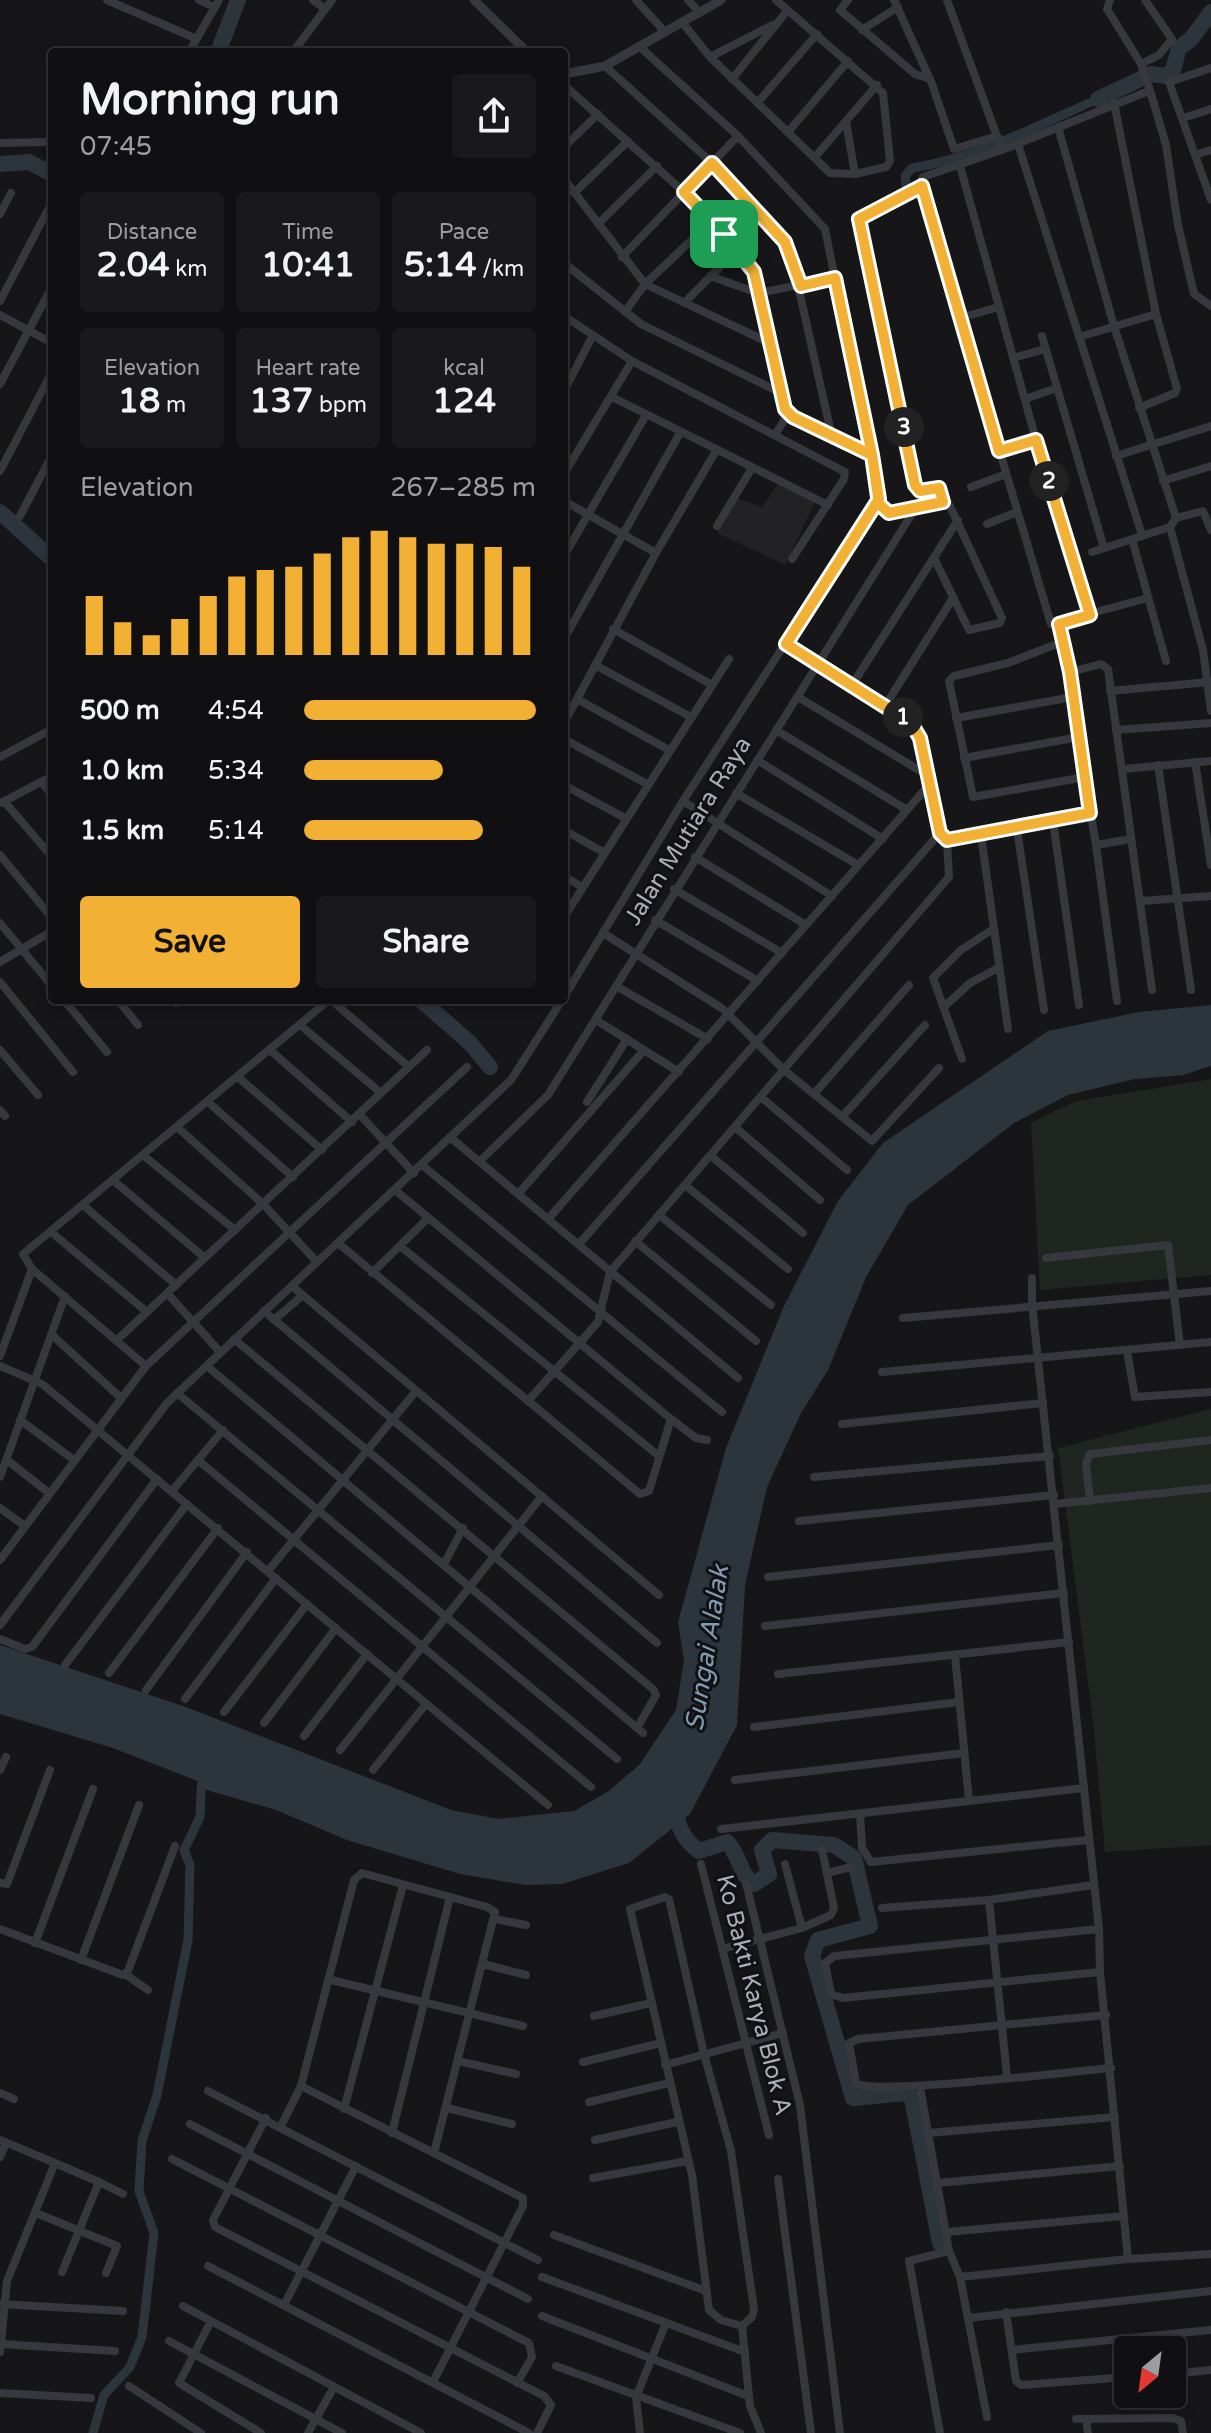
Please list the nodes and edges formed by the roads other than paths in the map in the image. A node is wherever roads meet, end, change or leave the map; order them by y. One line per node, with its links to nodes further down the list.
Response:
1 (107, 0): 24 (street)
2 (199, 0): 15 (street)
3 (313, 0): 16 (street)
4 (332, 0): 16 (street)
5 (474, 0): 28 (street)
6 (636, 0): 22 (street)
7 (688, 0): 18 (street)
8 (721, 0): 18 (street)
9 (776, 0): 17 (street)
10 (848, 0): 21 (street)
11 (947, 0): 51 (street)
12 (1110, 0): 32 (street)
13 (1145, 0): 32 (street)
14 (896, 3): 21 (street); 36 (street)
15 (216, 4): 24 (street)
16 (325, 9): 27 (street)
17 (787, 11): 20 (street); 23 (street)
18 (699, 12): 19 (street)
19 (682, 22): 22 (street); 29 (street)
20 (776, 22): 29 (street); 35 (street)
21 (862, 30): 36 (street)
22 (665, 32): 25 (street)
23 (817, 34): 30 (street); 40 (street)
24 (197, 39): 26 (street)
25 (640, 47): 31 (street); 48 (street)
26 (191, 48)
27 (296, 48)
28 (523, 48)
29 (710, 57): 35 (street)
30 (848, 61): 37 (street); 47 (street)
31 (605, 66): 34 (street); 58 (street)
32 (1141, 68): 38 (street)
33 (1211, 68): 44 (street)
34 (568, 73)
35 (732, 79): 40 (street)
36 (930, 79): 51 (street)
37 (877, 85): 45 (street); 61 (street)
38 (1148, 87): 41 (street); 83 (street)
39 (568, 91): 43 (street)
40 (758, 102): 47 (street)
41 (1114, 103): 46 (street); 86 (street)
42 (1211, 109): 44 (street)
43 (598, 114): 49 (street); 53 (street)
44 (1183, 118): 56 (street)
45 (846, 122): 57 (street); 61 (street)
46 (1058, 127): 54 (street); 90 (street)
47 (789, 131): 57 (street)
48 (738, 136): 58 (street); 76 (street)
49 (628, 141): 59 (street); 66 (street)
50 (48, 142): 52 (street)
51 (999, 142): 54 (street); 60 (street)
52 (0, 143)
53 (568, 143)
54 (1018, 144): 94 (street)
55 (1211, 150): 56 (street)
56 (1195, 155): 67 (street)
57 (815, 157): 61 (street)
58 (712, 163): 64 (street); 78 (street)
59 (657, 166): 64 (street); 71 (street)
60 (960, 166): 63 (street); 84 (street)
61 (855, 174)
62 (568, 185): 66 (street)
63 (922, 186): 88 (street); 129 (street)
64 (684, 192): 70 (street); 73 (street)
65 (11, 193): 69 (street)
66 (574, 193): 71 (street)
67 (1210, 194)
68 (48, 210): 81 (street)
69 (0, 214)
70 (712, 221): 72 (street); 77 (street)
71 (598, 224): 73 (street)
72 (738, 249): 75 (street); 79 (street)
73 (622, 257): 77 (street)
74 (568, 266): 85 (street)
75 (710, 276): 79 (street); 82 (street)
76 (835, 278): 78 (street); 118 (street)
77 (645, 284): 82 (street); 85 (street)
78 (801, 286): 79 (street); 113 (street)
79 (758, 293): 96 (street)
80 (48, 294): 91 (street)
81 (0, 301)
82 (684, 303): 96 (street)
83 (1211, 306)
84 (999, 307): 88 (street); 98 (street)
85 (625, 312): 104 (street)
86 (1156, 314): 90 (street); 107 (street)
87 (0, 315): 91 (street)
88 (960, 318): 117 (street)
89 (568, 319): 93 (street)
90 (1114, 326): 94 (street); 107 (street)
91 (29, 330): 95 (street); 102 (street)
92 (1042, 336): 97 (street)
93 (592, 337): 99 (street); 101 (street)
94 (1079, 337): 119 (street)
95 (48, 341)
96 (772, 344): 104 (street)
97 (1045, 349): 98 (street); 103 (street)
98 (1013, 358): 106 (street)
99 (632, 361): 105 (street); 112 (street)
100 (48, 380): 124 (street)
101 (568, 382)
102 (0, 384)
103 (1057, 388): 106 (street); 145 (street)
104 (779, 392): 108 (street)
105 (612, 397): 109 (street); 122 (street)
106 (1025, 399): 114 (street)
107 (1139, 408): 115 (street)
108 (788, 414): 112 (street); 113 (street)
109 (646, 415): 111 (street); 134 (street)
110 (1211, 426): 115 (street)
111 (680, 433): 116 (street); 142 (street)
112 (775, 435): 131 (street)
113 (832, 437): 118 (street)
114 (1036, 440): 117 (street); 152 (street)
115 (1150, 443): 119 (street); 126 (street)
116 (716, 451): 123 (street); 147 (street)
117 (999, 451): 125 (street)
118 (872, 455): 128 (street)
119 (1116, 456): 143 (street)
120 (48, 463): 135 (street)
121 (1211, 466): 126 (street)
122 (568, 468)
123 (752, 468): 131 (street); 139 (street)
124 (0, 471)
125 (1006, 474): 127 (street); 133 (street)
126 (1163, 481): 136 (street)
127 (971, 487)
128 (879, 499): 132 (street); 157 (street)
129 (943, 502): 132 (street); 137 (street)
130 (568, 503): 134 (street)
131 (828, 505): 149 (street)
132 (915, 509): 160 (street, Jalan Mutiara Raya)
133 (1017, 512): 138 (street); 153 (street)
134 (586, 514): 142 (street); 144 (street)
135 (20, 516)
136 (1176, 518): 140 (street); 141 (street)
137 (958, 520): 148 (street); 150 (street)
138 (987, 524)
139 (717, 526)
140 (1170, 527): 143 (street); 163 (street)
141 (1211, 530)
142 (621, 533): 147 (street); 155 (street)
143 (1137, 537): 145 (street); 151 (street)
144 (568, 548)
145 (1104, 548): 146 (street)
146 (1092, 552)
147 (656, 553): 154 (street)
148 (934, 558): 150 (street); 165 (street)
149 (792, 559)
150 (953, 598): 170 (street)
151 (1148, 598): 152 (street); 159 (street)
152 (1090, 615): 153 (street)
153 (1059, 624): 156 (street)
154 (613, 629): 161 (street); 164 (street)
155 (568, 632)
156 (1062, 642): 162 (street); 174 (street)
157 (786, 644): 160 (street); 198 (street)
158 (729, 659): 164 (street)
159 (1166, 661)
160 (819, 664): 165 (street); 167 (street, Jalan Mutiara Raya)
161 (595, 665): 169 (street); 173 (street)
162 (1070, 672): 166 (street); 168 (street)
163 (1209, 682): 166 (street); 171 (street)
164 (712, 685): 173 (street)
165 (852, 685): 170 (street)
166 (1110, 691): 177 (street)
167 (798, 697): 176 (street, Jalan Mutiara Raya); 189 (street)
168 (1073, 697): 174 (street); 179 (street)
169 (577, 699): 172 (street); 181 (street)
170 (885, 706): 189 (street)
171 (1211, 711)
172 (568, 716)
173 (691, 717): 181 (street)
174 (956, 718): 183 (street)
175 (1211, 723): 177 (street)
176 (776, 730): 184 (street, Jalan Mutiara Raya); 200 (street)
177 (1116, 730): 188 (street)
178 (48, 731): 182 (street)
179 (1079, 737): 183 (street); 190 (street)
180 (568, 741): 193 (street)
181 (669, 750): 193 (street)
182 (0, 757)
183 (964, 758): 190 (street)
184 (757, 760): 197 (street, Jalan Mutiara Raya); 209 (street)
185 (1211, 761): 186 (street)
186 (1195, 762): 187 (street); 218 (street)
187 (1158, 765): 188 (street); 224 (street)
188 (1124, 769): 210 (street)
189 (927, 775): 194 (street)
190 (1085, 777): 201 (street)
191 (48, 778): 192 (street)
192 (41, 782): 196 (street); 199 (street)
193 (647, 784): 202 (street)
194 (929, 785): 200 (street); 207 (street)
195 (568, 787): 202 (street)
196 (48, 790)
197 (736, 793): 204 (street, Jalan Mutiara Raya); 217 (street)
198 (683, 801): 204 (street); 233 (street)
199 (2, 802): 214 (street)
200 (907, 810): 209 (street)
201 (1090, 813): 203 (street); 212 (street)
202 (625, 818): 213 (street)
203 (1053, 821): 205 (street); 253 (street)
204 (716, 823): 216 (street, Jalan Mutiara Raya); 222 (street)
205 (1017, 829): 208 (street); 255 (street)
206 (568, 832): 213 (street)
207 (940, 833): 211 (street); 264 (street)
208 (981, 835): 211 (street); 231 (street)
209 (883, 839): 217 (street)
210 (1131, 839): 212 (street); 225 (street)
211 (947, 840): 274 (street)
212 (1096, 845): 247 (street)
213 (603, 852): 220 (street)
214 (48, 853)
215 (0, 855): 227 (street)
216 (695, 857): 221 (street, Jalan Mutiara Raya); 230 (street)
217 (858, 865): 222 (street)
218 (1211, 865)
219 (568, 878): 220 (street)
220 (582, 887): 226 (street)
221 (674, 889): 228 (street, Jalan Mutiara Raya); 236 (street)
222 (832, 896): 230 (street)
223 (1211, 896): 224 (street)
224 (1177, 899): 225 (street); 246 (street)
225 (1140, 901): 245 (street)
226 (568, 910)
227 (48, 913)
228 (655, 920): 235 (street, Jalan Mutiara Raya); 240 (street)
229 (0, 923): 234 (street)
230 (806, 925): 236 (street)
231 (993, 929): 238 (street); 254 (street)
232 (48, 933): 234 (street)
233 (603, 933): 235 (street); 244 (street)
234 (22, 949): 237 (street); 239 (street)
235 (635, 952): 243 (street, Jalan Mutiara Raya); 256 (street)
236 (782, 953): 240 (street)
237 (0, 962)
238 (998, 968): 254 (street); 261 (street)
239 (48, 981)
240 (758, 981): 256 (street)
241 (0, 982): 275 (street)
242 (909, 985): 279 (street)
243 (616, 986): 257 (street, Jalan Mutiara Raya); 263 (street)
244 (568, 990)
245 (1152, 990)
246 (1191, 990)
247 (1117, 1001)
248 (67, 1004): 269 (street)
249 (121, 1004): 258 (street)
250 (325, 1004): 259 (street)
251 (335, 1004): 271 (street)
252 (559, 1004): 289 (street)
253 (1079, 1005)
254 (944, 1007): 270 (street)
255 (1044, 1010)
256 (728, 1014): 263 (street); 264 (street)
257 (596, 1020): 262 (street); 294 (street, Jalan Mutiara Raya)
258 (138, 1025)
259 (300, 1025): 266 (street); 278 (street)
260 (925, 1025): 285 (street)
261 (1008, 1029)
262 (627, 1039): 268 (street); 283 (street)
263 (708, 1039): 276 (street)
264 (754, 1041): 274 (street); 315 (street)
265 (0, 1050): 280 (street)
266 (270, 1050): 277 (street); 286 (street)
267 (427, 1050): 271 (street)
268 (644, 1050): 276 (street); 302 (street)
269 (107, 1052)
270 (962, 1059)
271 (409, 1067): 278 (street)
272 (467, 1067): 290 (street)
273 (939, 1068): 285 (street)
274 (784, 1070): 279 (street); 281 (street)
275 (73, 1072)
276 (679, 1072): 307 (street)
277 (238, 1077): 282 (street); 291 (street)
278 (381, 1093): 284 (street)
279 (814, 1094): 285 (street)
280 (38, 1095)
281 (761, 1097): 288 (street); 296 (street)
282 (208, 1102): 287 (street); 298 (street)
283 (587, 1102)
284 (360, 1115): 286 (street); 290 (street)
285 (842, 1117)
286 (352, 1122): 291 (street)
287 (177, 1127): 292 (street); 304 (street)
288 (735, 1127): 293 (street); 303 (street)
289 (451, 1138): 294 (street); 295 (street)
290 (387, 1145): 297 (street); 311 (street)
291 (322, 1150): 298 (street)
292 (144, 1156): 299 (street); 309 (street)
293 (711, 1156): 300 (street); 312 (street)
294 (480, 1161): 302 (street)
295 (422, 1165): 297 (street); 336 (street)
296 (847, 1170)
297 (414, 1173): 301 (street)
298 (293, 1177): 304 (street)
299 (114, 1181): 305 (street); 317 (street)
300 (685, 1185): 306 (street); 321 (street)
301 (395, 1190): 308 (street); 314 (street)
302 (519, 1193): 307 (street)
303 (820, 1200)
304 (263, 1204): 309 (street); 311 (street)
305 (84, 1206): 310 (street); 325 (street)
306 (659, 1215): 313 (street); 333 (street)
307 (549, 1218): 315 (street)
308 (427, 1219): 316 (street); 345 (street)
309 (235, 1230): 317 (street)
310 (51, 1232): 320 (street); 335 (street)
311 (290, 1233): 319 (street); 339 (street)
312 (803, 1233)
313 (635, 1241): 322 (street); 343 (street)
314 (338, 1243): 319 (street); 323 (street)
315 (579, 1244): 322 (street)
316 (400, 1246): 323 (street); 355 (street)
317 (205, 1258): 325 (street)
318 (1046, 1258): 330 (street)
319 (317, 1262): 326 (street)
320 (32, 1269): 331 (street); 349 (street)
321 (788, 1269)
322 (610, 1272): 336 (street); 356 (street)
323 (372, 1273): 362 (street)
324 (1032, 1278): 332 (street)
325 (176, 1285): 328 (street)
326 (292, 1286): 329 (street); 334 (street)
327 (1211, 1291): 330 (street)
328 (167, 1293): 335 (street); 339 (street)
329 (303, 1295): 338 (street); 358 (street)
330 (1175, 1295): 332 (street); 346 (street)
331 (65, 1296): 340 (street); 342 (street)
332 (1032, 1304): 337 (street); 350 (street)
333 (771, 1305)
334 (264, 1311): 338 (street); 341 (street)
335 (147, 1312): 342 (street)
336 (602, 1312): 345 (street); 364 (street)
337 (903, 1318)
338 (274, 1320): 367 (street)
339 (194, 1324): 348 (street); 352 (street)
340 (52, 1335): 357 (street); 361 (street)
341 (234, 1339): 348 (street); 373 (street)
342 (117, 1340): 352 (street)
343 (756, 1341)
344 (1211, 1342): 346 (street)
345 (580, 1343): 355 (street); 365 (street)
346 (1180, 1345): 347 (street)
347 (1127, 1351): 350 (street); 359 (street)
348 (220, 1352): 353 (street)
349 (0, 1356)
350 (1040, 1357): 354 (street); 363 (street)
351 (0, 1366): 357 (street)
352 (146, 1366): 361 (street)
353 (207, 1366): 360 (street); 383 (street)
354 (882, 1372)
355 (553, 1373): 362 (street); 375 (street)
356 (738, 1378)
357 (34, 1380): 366 (street); 369 (street)
358 (416, 1391): 367 (street); 387 (street)
359 (1211, 1392)
360 (177, 1393): 370 (street); 374 (street)
361 (120, 1397): 369 (street)
362 (528, 1401): 375 (street)
363 (1043, 1403): 368 (street); 376 (street)
364 (722, 1412)
365 (671, 1419): 371 (street); 375 (street)
366 (20, 1420): 377 (street); 378 (street)
367 (393, 1420): 373 (street); 394 (street)
368 (842, 1424)
369 (96, 1429): 374 (street); 378 (street)
370 (223, 1430): 379 (street); 392 (street)
371 (707, 1440)
372 (1211, 1440): 389 (street)
373 (368, 1450): 383 (street); 397 (street)
374 (126, 1454): 382 (street); 411 (street)
375 (659, 1456)
376 (1050, 1456): 381 (street); 388 (street)
377 (7, 1460): 380 (street); 386 (street)
378 (74, 1460): 386 (street)
379 (199, 1461): 385 (street); 398 (street)
380 (0, 1477)
381 (814, 1477)
382 (157, 1479): 385 (street); 414 (street)
383 (343, 1482): 392 (street); 403 (street)
384 (1211, 1488): 389 (street)
385 (172, 1491): 390 (street)
386 (49, 1493): 395 (street)
387 (542, 1496): 394 (street); 408 (street)
388 (1054, 1500): 389 (street); 393 (street); 399 (street)
389 (1090, 1501)
390 (187, 1504): 396 (street); 420 (street)
391 (0, 1508): 395 (street)
392 (319, 1512): 398 (street); 410 (street)
393 (799, 1521)
394 (519, 1525): 401 (street); 416 (street)
395 (25, 1526): 402 (street)
396 (218, 1528): 400 (street); 421 (street)
397 (463, 1528): 401 (street); 403 (street)
398 (295, 1541): 404 (street); 417 (street)
399 (1059, 1545): 405 (street); 407 (street)
400 (247, 1552): 404 (street); 424 (street)
401 (494, 1555): 406 (street); 406 (street)
402 (0, 1560)
403 (444, 1564): 406 (street)
404 (272, 1574): 409 (street); 425 (street)
405 (768, 1577)
406 (470, 1585): 410 (street)
407 (1064, 1593): 412 (street); 415 (street)
408 (659, 1595)
409 (307, 1604): 413 (street); 428 (street)
410 (445, 1615): 417 (street); 435 (street)
411 (0, 1625)
412 (765, 1626)
413 (336, 1628): 418 (street); 429 (street)
414 (0, 1639)
415 (1069, 1642): 419 (street); 441 (street)
416 (657, 1643)
417 (420, 1646): 423 (street); 440 (street)
418 (367, 1654): 423 (street); 431 (street)
419 (955, 1655): 422 (street); 426 (street)
420 (65, 1665)
421 (109, 1673)
422 (778, 1674)
423 (395, 1679): 427 (street); 432 (street)
424 (146, 1690)
425 (185, 1699)
426 (959, 1702): 430 (street); 433 (street)
427 (426, 1704): 438 (street); 445 (street)
428 (224, 1712)
429 (264, 1723)
430 (754, 1727)
431 (304, 1736)
432 (340, 1750)
433 (964, 1753): 439 (street); 443 (street)
434 (6, 1757): 436 (street)
435 (617, 1759)
436 (0, 1770)
437 (50, 1770): 455 (street)
438 (373, 1770)
439 (735, 1780)
440 (591, 1787)
441 (1084, 1788): 443 (street); 448 (street)
442 (93, 1789): 469 (street)
443 (969, 1801): 446 (street)
444 (139, 1805): 471 (street)
445 (548, 1805)
446 (860, 1814): 447 (street); 448 (street)
447 (721, 1829)
448 (1088, 1840): 458 (street)
449 (175, 1846): 474 (street)
450 (822, 1849): 454 (street)
451 (701, 1864): 470 (street, Ko Bakti Karya Blok A)
452 (785, 1864): 464 (street)
453 (851, 1867): 454 (street)
454 (827, 1873): 464 (street)
455 (0, 1883)
456 (746, 1883): 468 (street)
457 (403, 1885): 459 (street); 476 (street); 479 (street)
458 (1093, 1885): 460 (street); 466 (street)
459 (450, 1897): 462 (street); 480 (street)
460 (989, 1900): 461 (street); 467 (street)
461 (882, 1908)
462 (494, 1919): 463 (street); 472 (street)
463 (526, 1925)
464 (802, 1928): 468 (street)
465 (0, 1929): 469 (street)
466 (1099, 1929): 467 (street); 473 (street)
467 (992, 1939): 477 (street); 477 (street)
468 (762, 1941): 470 (street); 487 (street)
469 (35, 1943): 471 (street)
470 (722, 1949): 488 (street, Ko Bakti Karya Blok A)
471 (81, 1960): 474 (street)
472 (483, 1964): 475 (street); 482 (street)
473 (1100, 1972): 477 (street); 483 (street)
474 (125, 1974): 478 (street)
475 (526, 1975)
476 (331, 1980): 479 (street); 498 (street)
477 (997, 1983): 486 (street)
478 (148, 1990)
479 (376, 1992): 480 (street); 505 (street)
480 (422, 2003): 482 (street); 512 (street)
481 (651, 2003): 484 (street); 489 (street); 490 (street)
482 (470, 2014): 485 (street); 491 (street)
483 (1106, 2015): 486 (street); 494 (street)
484 (594, 2016)
485 (523, 2026)
486 (1002, 2028): 496 (street); 499 (street)
487 (783, 2033): 488 (street); 599 (street)
488 (744, 2041): 490 (street); 514 (street, Ko Bakti Karya Blok A)
489 (661, 2043): 492 (street); 493 (street)
490 (704, 2054): 493 (street); 563 (street)
491 (458, 2061): 495 (street); 504 (street)
492 (583, 2062)
493 (665, 2065): 497 (street)
494 (1111, 2068): 496 (street); 506 (street)
495 (516, 2074)
496 (1007, 2076): 499 (street)
497 (669, 2083): 503 (street); 508 (street)
498 (301, 2086): 505 (street); 511 (street)
499 (920, 2087): 513 (street)
500 (208, 2091): 507 (street)
501 (0, 2093): 502 (street)
502 (14, 2099)
503 (589, 2102)
504 (447, 2108): 510 (street); 518 (street)
505 (344, 2109): 512 (street)
506 (1115, 2117): 513 (street); 524 (street)
507 (266, 2118): 511 (street); 517 (street)
508 (677, 2122): 515 (street); 521 (street)
509 (190, 2124): 517 (street)
510 (512, 2124)
511 (281, 2126): 523 (street)
512 (392, 2133): 518 (street)
513 (929, 2133): 528 (street)
514 (769, 2135)
515 (595, 2140)
516 (3, 2142): 519 (street); 522 (street)
517 (247, 2153): 529 (street); 531 (street)
518 (434, 2153): 538 (street)
519 (0, 2157)
520 (172, 2159): 529 (street)
521 (687, 2161): 525 (street); 550 (street)
522 (55, 2163): 527 (street); 532 (street)
523 (356, 2166): 531 (street); 538 (street)
524 (1120, 2166): 528 (street); 533 (street)
525 (593, 2178)
526 (778, 2179): 598 (street)
527 (99, 2182): 530 (street); 534 (street)
528 (938, 2183): 535 (street)
529 (229, 2189): 537 (street); 544 (street)
530 (123, 2194)
531 (338, 2201): 537 (street); 547 (street)
532 (36, 2213): 534 (street); 553 (street)
533 (1124, 2216): 535 (street); 541 (street)
534 (78, 2230): 545 (street); 546 (street)
535 (947, 2232): 539 (street)
536 (554, 2235): 550 (street)
537 (320, 2236): 544 (street); 557 (street)
538 (504, 2242): 542 (street); 547 (street)
539 (949, 2251): 549 (street); 600 (street)
540 (1211, 2254): 541 (street)
541 (1128, 2259): 549 (street)
542 (538, 2260)
543 (208, 2266): 554 (street)
544 (301, 2271): 554 (street); 567 (street)
545 (62, 2272)
546 (106, 2273)
547 (486, 2277): 552 (street); 557 (street)
548 (542, 2277): 562 (street)
549 (960, 2277): 560 (street)
550 (706, 2291): 563 (street)
551 (1211, 2291): 558 (street)
552 (528, 2299)
553 (3, 2304): 556 (street); 566 (street)
554 (284, 2305): 578 (street)
555 (183, 2306): 561 (street)
556 (123, 2311)
557 (469, 2312): 567 (street); 579 (street)
558 (1006, 2312): 560 (street); 568 (street)
559 (542, 2316): 573 (street)
560 (968, 2318): 586 (street)
561 (211, 2321): 572 (street); 581 (street)
562 (666, 2323): 571 (street); 573 (street)
563 (742, 2326): 571 (street)
564 (1211, 2330): 568 (street)
565 (169, 2341): 572 (street)
566 (0, 2344): 569 (street); 570 (street)
567 (451, 2349): 578 (street); 579 (street)
568 (1012, 2350): 577 (street)
569 (115, 2351)
570 (0, 2352)
571 (745, 2352): 583 (street)
572 (192, 2353): 587 (street); 589 (street)
573 (652, 2360): 583 (street); 584 (street)
574 (556, 2366): 584 (street)
575 (1211, 2370): 576 (street)
576 (1186, 2373)
577 (1114, 2378)
578 (433, 2382): 593 (street)
579 (517, 2383): 594 (street)
580 (129, 2386): 588 (street)
581 (334, 2387): 587 (street); 592 (street)
582 (0, 2393): 585 (street)
583 (748, 2396): 597 (street)
584 (636, 2397): 595 (street); 596 (street)
585 (91, 2398)
586 (987, 2417)
587 (315, 2419): 590 (street); 591 (street)
588 (201, 2433)
589 (261, 2433)
590 (308, 2433)
591 (342, 2433)
592 (421, 2433)
593 (529, 2433)
594 (537, 2433)
595 (640, 2433)
596 (740, 2433)
597 (760, 2433)
598 (811, 2433)
599 (840, 2433)
600 (940, 2433)
601 (1088, 2433): 602 (street)
602 (1183, 2433)

